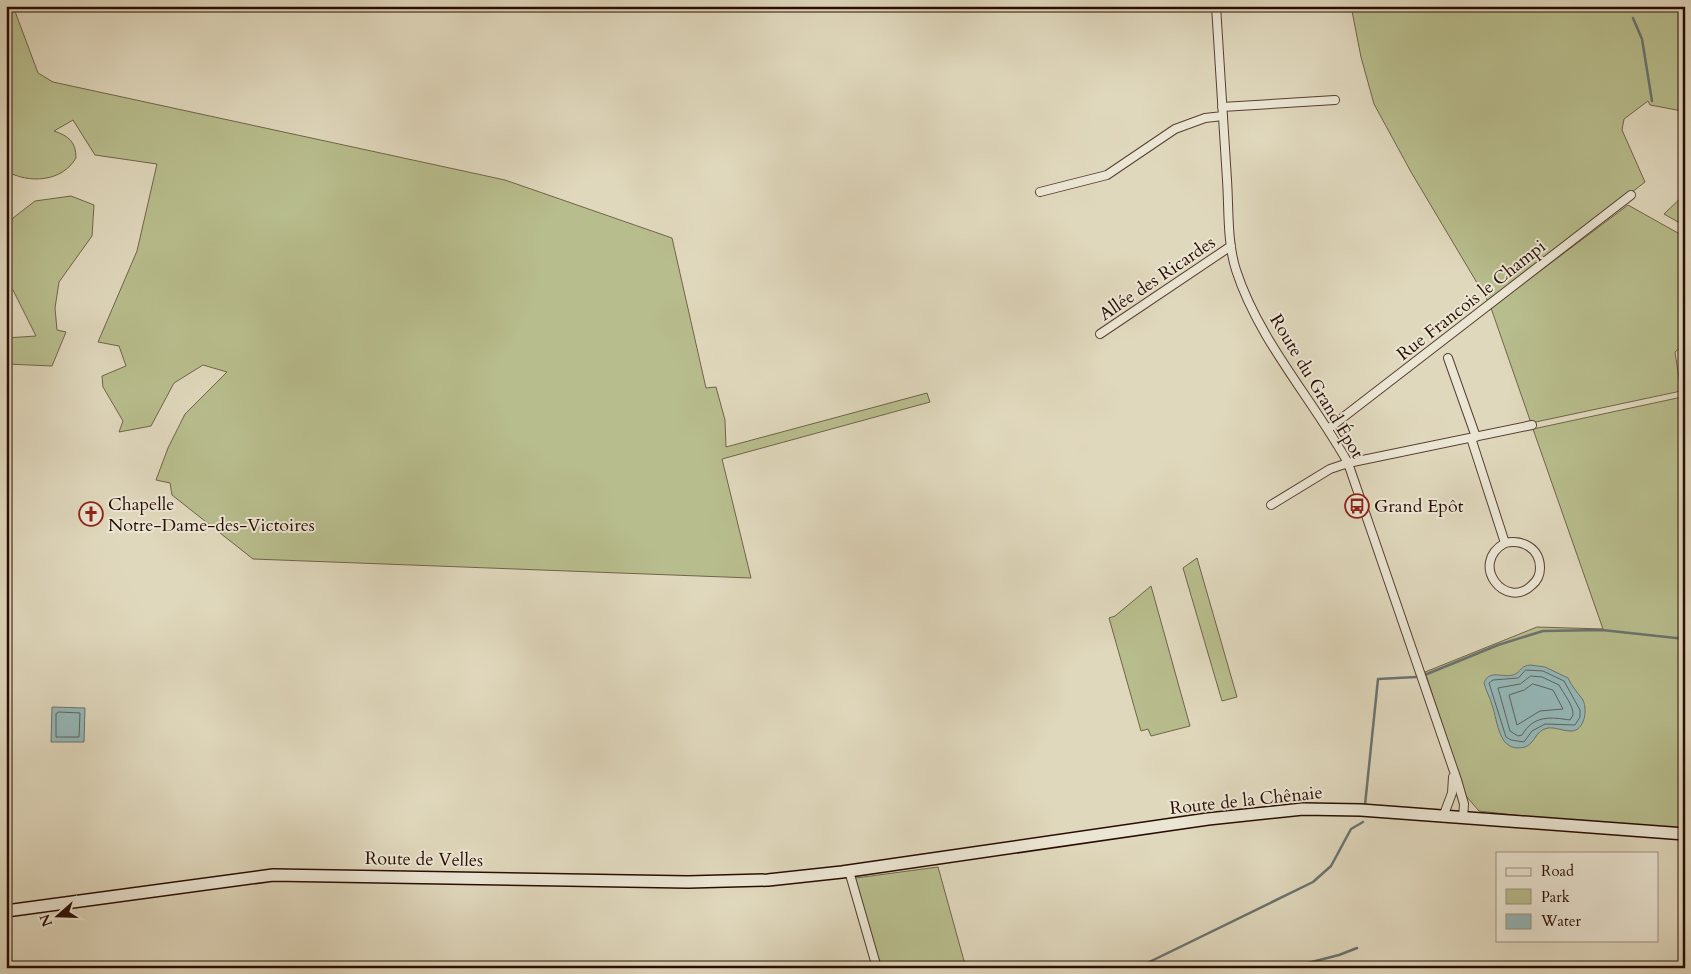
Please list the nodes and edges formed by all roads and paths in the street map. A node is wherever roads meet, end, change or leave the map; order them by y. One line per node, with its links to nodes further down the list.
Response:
1 (1216, 6): 3 (street, Route du Grand Épot)
2 (1335, 100): 3 (street)
3 (1222, 107): 4 (street, Route du Grand Épot)
4 (1223, 116): 5 (street); 7 (street, Route du Grand Épot)
5 (1040, 192)
6 (1631, 195): 11 (street, Rue Francois le Champi)
7 (1231, 246): 8 (street, Allée des Ricardes); 11 (street, Route du Grand Épot)
8 (1100, 334)
9 (1448, 358): 12 (street)
10 (1532, 425): 12 (street)
11 (1328, 429): 13 (street, Route du Grand Épot)
12 (1473, 437): 13 (street); 15 (street)
13 (1348, 463): 14 (street); 16 (street, Route du Grand Épot)
14 (1271, 505)
15 (1505, 543): 15 (street)
16 (1453, 770): 17 (street, Route du Grand Épot); 18 (street, Route du Grand Épot)
17 (1443, 816): 18 (main road, Route de la Chênaie); 20 (main road, Route de la Chênaie)
18 (1463, 818): 19 (main road, Route de la Chênaie)
19 (1685, 834)
20 (846, 872): 21 (main road, Route de Velles); 22 (street)
21 (6, 911)
22 (877, 968)

